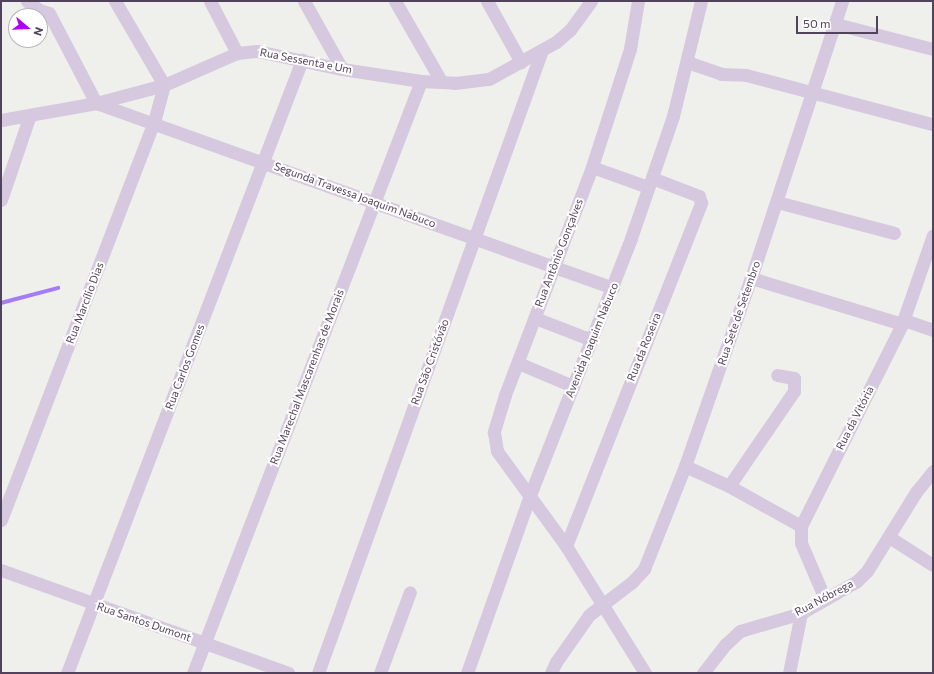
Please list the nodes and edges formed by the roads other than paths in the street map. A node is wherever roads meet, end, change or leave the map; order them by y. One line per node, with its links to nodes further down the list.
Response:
1 (27, 1): 23 (street)
2 (115, 1): 21 (street)
3 (210, 1): 14 (street)
4 (304, 1): 18 (street)
5 (395, 1): 20 (street)
6 (487, 1): 16 (street)
7 (638, 1): 29 (street, Rua Antônio Gonçalves)
8 (701, 1): 17 (street, Avenida Joaquim Nabuco)
9 (842, 1): 11 (street, Rua Sete de Setembro)
10 (586, 3): 13 (street, Rua Sessenta e Um)
11 (836, 24): 12 (street); 22 (street, Rua Sete de Setembro)
12 (933, 49)
13 (542, 50): 16 (street, Rua Sessenta e Um); 36 (street, Rua São Cristóvão)
14 (237, 53): 15 (street, Rua Sessenta e Um); 21 (street, Rua Sessenta e Um)
15 (302, 60): 18 (street, Rua Sessenta e Um); 28 (street, Rua Carlos Gomes)
16 (521, 62): 20 (street, Rua Sessenta e Um)
17 (687, 62): 22 (street); 30 (street, Avenida Joaquim Nabuco)
18 (342, 69): 19 (street, Rua Sessenta e Um)
19 (421, 81): 20 (street, Rua Sessenta e Um); 32 (street, Rua Marechal Mascarenhas de Morais)
20 (441, 81)
21 (164, 85): 23 (street, Rua Sessenta e Um); 26 (street, Rua Marcílio Dias)
22 (812, 94): 27 (street); 33 (street, Rua Sete de Setembro)
23 (96, 103): 24 (street, Rua Sessenta e Um); 26 (street, Segunda Travessa Joaquim Nabuco)
24 (30, 115): 25 (street, Rua Sessenta e Um); 31 (street)
25 (1, 120)
26 (154, 122): 28 (street, Segunda Travessa Joaquim Nabuco); 51 (street, Rua Marcílio Dias)
27 (932, 124)
28 (264, 163): 32 (street, Segunda Travessa Joaquim Nabuco); 59 (street, Rua Carlos Gomes)
29 (592, 167): 30 (street, Rua da Roseira); 37 (street, Rua Antônio Gonçalves)
30 (650, 182): 39 (street, Avenida Joaquim Nabuco); 54 (street, Rua da Roseira)
31 (1, 200)
32 (375, 202): 36 (street, Segunda Travessa Joaquim Nabuco); 62 (street, Rua Marechal Mascarenhas de Morais)
33 (776, 202): 34 (street); 38 (street, Rua Sete de Setembro)
34 (894, 233)
35 (933, 235): 41 (street, Rua da Vitória)
36 (474, 237): 37 (street, Segunda Travessa Joaquim Nabuco); 66 (street, Rua São Cristóvão)
37 (553, 266): 39 (street, Segunda Travessa Joaquim Nabuco); 40 (street, Rua Antônio Gonçalves)
38 (751, 278): 41 (street); 47 (street, Rua Sete de Setembro)
39 (613, 288): 43 (street, Avenida Joaquim Nabuco)
40 (535, 318): 43 (street); 44 (street, Rua Antônio Gonçalves)
41 (903, 322): 42 (street); 52 (street, Rua da Vitória)
42 (933, 330)
43 (592, 340): 46 (street, Avenida Joaquim Nabuco)
44 (518, 363): 46 (street); 50 (street, Rua Antônio Gonçalves)
45 (777, 375): 49 (street)
46 (574, 386): 50 (street, Avenida Joaquim Nabuco)
47 (685, 466): 49 (street); 60 (street, Rua Sete de Setembro)
48 (933, 471): 53 (street, Rua Nóbrega)
49 (729, 486): 52 (street)
50 (530, 495): 54 (street, Rua Antônio Gonçalves); 68 (street, Avenida Joaquim Nabuco)
51 (1, 520)
52 (801, 526): 58 (street)
53 (889, 537): 55 (street); 58 (street, Rua Nóbrega)
54 (566, 546): 60 (street, Rua Antônio Gonçalves)
55 (933, 564)
56 (1, 570): 59 (street, Rua Santos Dumont)
57 (410, 592): 67 (street)
58 (825, 599): 61 (street, Rua Nóbrega)
59 (93, 604): 62 (street, Rua Santos Dumont); 63 (street, Rua Carlos Gomes)
60 (603, 606): 69 (street, Rua Sete de Setembro); 70 (street, Rua Antônio Gonçalves)
61 (802, 612): 71 (street, Rua Nóbrega); 72 (street)
62 (205, 643): 64 (street, Rua Marechal Mascarenhas de Morais); 65 (street, Rua Santos Dumont)
63 (67, 673)
64 (193, 673)
65 (288, 673)
66 (318, 673)
67 (380, 673)
68 (467, 673)
69 (551, 673)
70 (646, 673)
71 (703, 673)
72 (789, 673)

